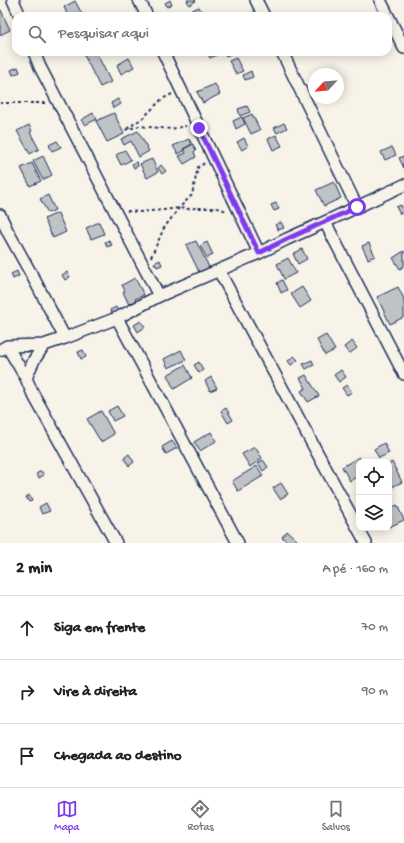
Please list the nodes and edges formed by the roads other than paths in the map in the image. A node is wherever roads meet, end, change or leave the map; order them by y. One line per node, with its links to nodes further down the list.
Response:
1 (13, 0): 5 (street)
2 (139, 0): 6 (street)
3 (256, 0): 7 (street)
4 (380, 0): 8 (street)
5 (18, 12)
6 (144, 12)
7 (262, 12)
8 (386, 12)
9 (392, 24): 10 (street)
10 (404, 48)
11 (36, 56): 21 (street)
12 (166, 56): 19 (street)
13 (284, 56): 15 (street)
14 (404, 185): 15 (street)
15 (357, 207): 17 (street)
16 (0, 215): 18 (street)
17 (325, 222): 19 (street); 26 (street)
18 (4, 234): 23 (street)
19 (259, 253): 20 (street)
20 (219, 271): 21 (street); 30 (street)
21 (159, 296): 22 (street)
22 (117, 318): 23 (street); 29 (street)
23 (65, 338): 24 (street)
24 (44, 345): 25 (street); 27 (street)
25 (4, 348): 27 (street)
26 (404, 374)
27 (26, 378): 28 (street)
28 (116, 543)
29 (238, 543)
30 (366, 543)

